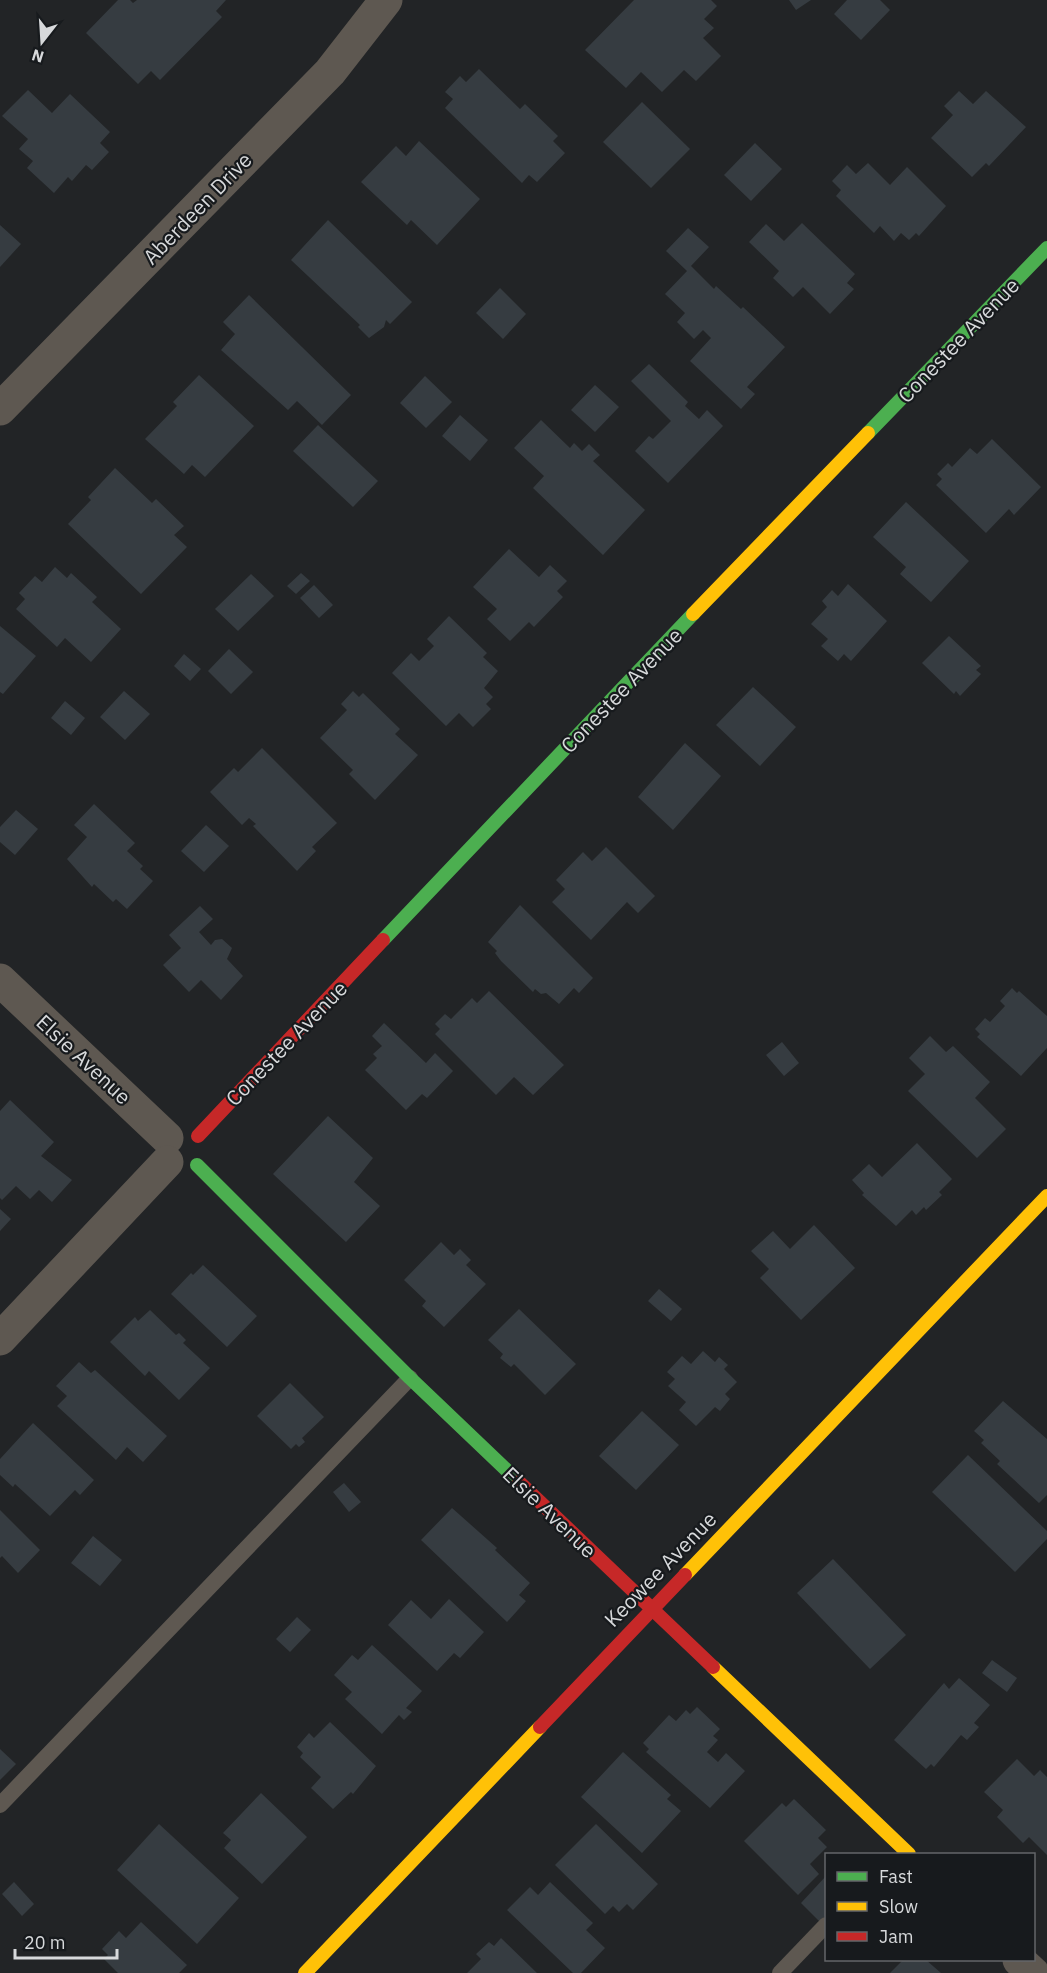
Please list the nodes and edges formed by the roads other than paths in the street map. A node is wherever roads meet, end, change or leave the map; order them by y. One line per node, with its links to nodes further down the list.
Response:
1 (386, 0): 3 (street, Aberdeen Drive)
2 (1047, 248): 5 (street, Conestee Avenue)
3 (1, 405)
4 (0, 980): 5 (street, Elsie Avenue)
5 (182, 1150): 7 (street, Conestee Avenue); 8 (street, Elsie Avenue)
6 (1047, 1196): 9 (street, Keowee Avenue)
7 (0, 1340)
8 (410, 1378): 9 (street, Elsie Avenue); 10 (lane)
9 (651, 1608): 11 (street, Elsie Avenue); 14 (street, Keowee Avenue)
10 (0, 1805)
11 (902, 1852)
12 (825, 1926): 15 (lane)
13 (1021, 1961): 16 (street)
14 (304, 1973)
15 (780, 1973)
16 (1033, 1973)

